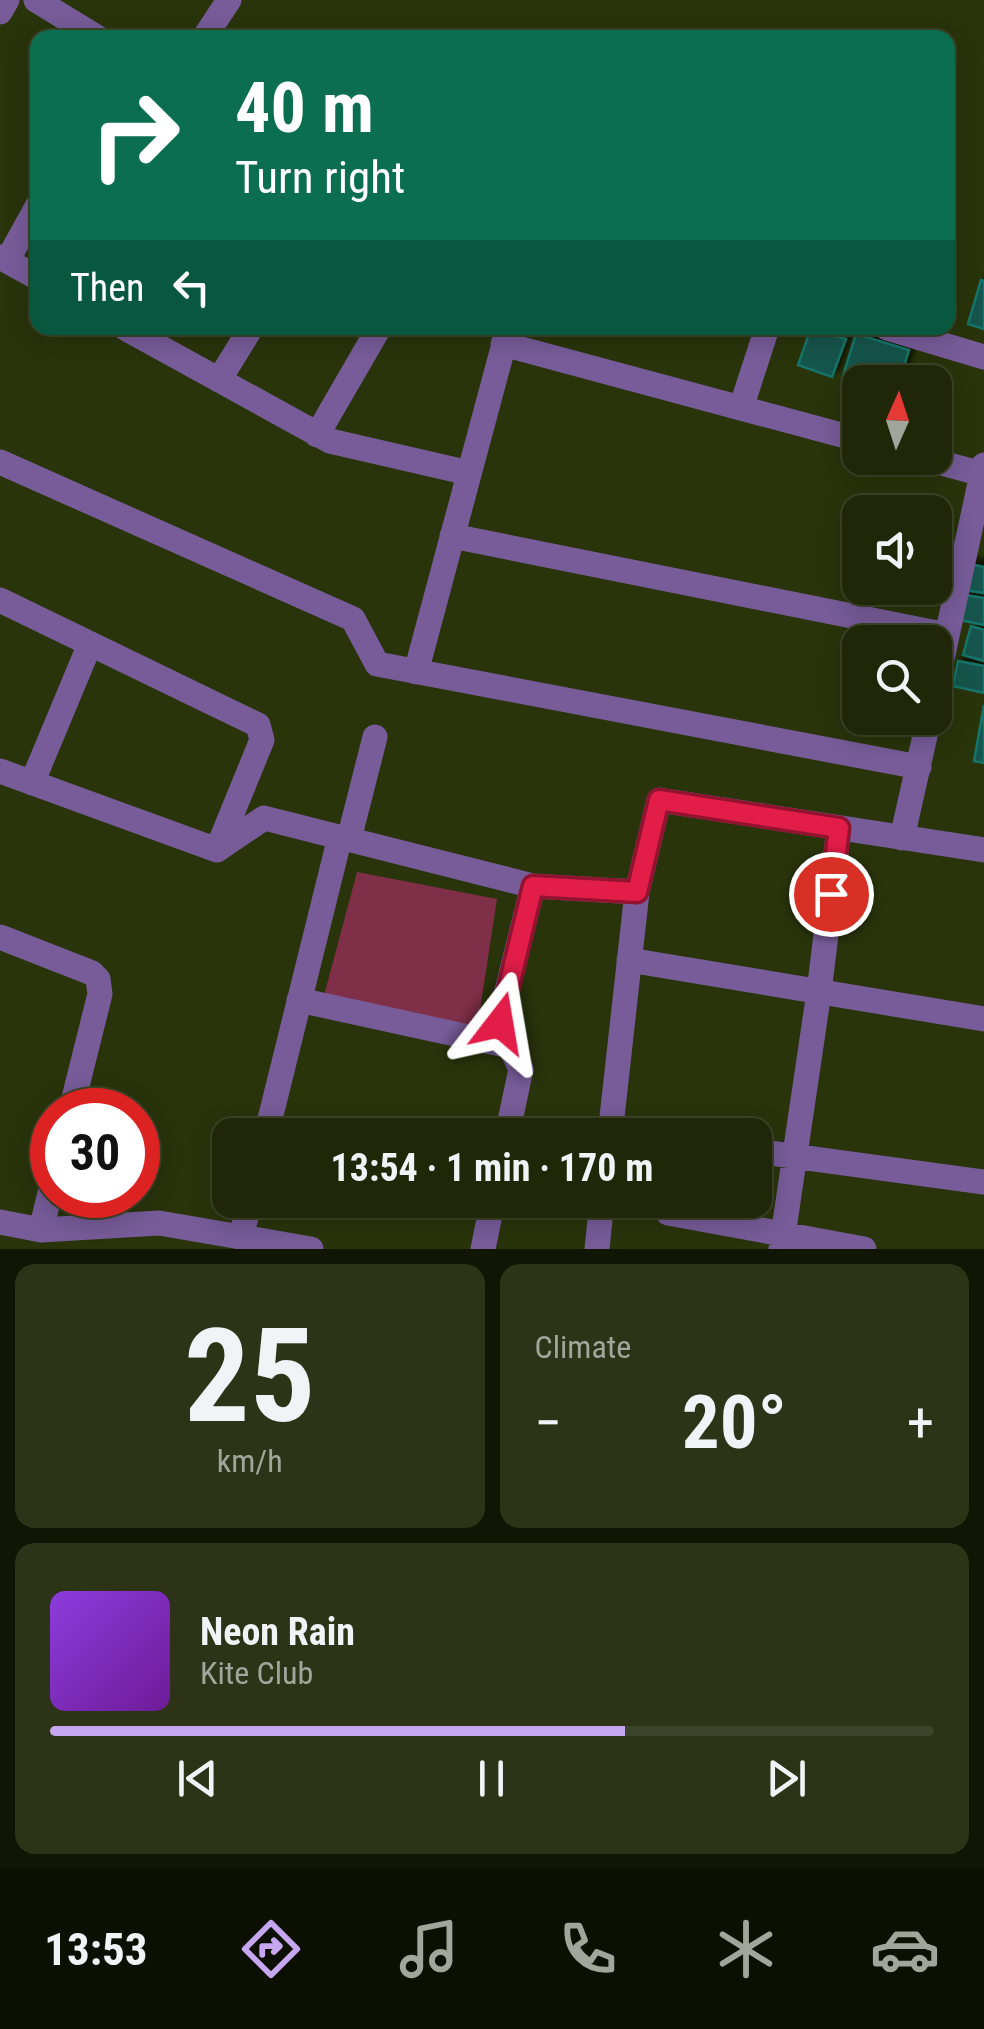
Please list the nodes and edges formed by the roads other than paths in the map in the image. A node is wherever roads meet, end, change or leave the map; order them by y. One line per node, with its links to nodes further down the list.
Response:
1 (7, 0): 5 (street)
2 (36, 0): 4 (street)
3 (228, 0): 6 (street)
4 (80, 11)
5 (0, 12)
6 (209, 30)
7 (30, 218): 8 (street)
8 (4, 260): 9 (street)
9 (30, 274)
10 (138, 335): 17 (street)
11 (247, 335): 17 (street)
12 (375, 335): 19 (street)
13 (765, 335): 18 (street)
14 (910, 335): 16 (street)
15 (506, 336): 18 (street); 24 (street)
16 (984, 357)
17 (219, 380): 19 (street)
18 (741, 408): 20 (street)
19 (317, 435): 24 (street)
20 (842, 435)
21 (952, 463): 22 (street)
22 (983, 469): 28 (street)
23 (3, 472): 30 (street)
24 (469, 473): 25 (street)
25 (452, 536): 27 (street); 30 (street)
26 (0, 600): 29 (street)
27 (897, 625)
28 (949, 625)
29 (90, 644): 35 (street); 39 (street)
30 (416, 672): 33 (street)
31 (925, 735): 33 (street)
32 (375, 737): 37 (street)
33 (919, 766): 38 (street)
34 (1, 774): 35 (street)
35 (32, 783): 39 (street)
36 (839, 828): 38 (street); 42 (street); 45 (street)
37 (344, 838): 39 (street); 41 (street); 46 (street)
38 (902, 838): 40 (street)
39 (217, 850)
40 (984, 850)
41 (533, 886): 42 (street); 48 (street)
42 (637, 892): 44 (street)
43 (0, 938): 49 (street)
44 (630, 960): 45 (street); 52 (street)
45 (819, 992): 47 (street); 54 (street)
46 (300, 1000): 48 (street); 50 (street)
47 (984, 1018)
48 (510, 1046): 51 (street)
49 (76, 1088)
50 (270, 1118)
51 (511, 1118)
52 (612, 1118)
53 (772, 1153): 54 (street)
54 (795, 1156): 55 (street); 64 (street)
55 (984, 1182)
56 (245, 1218): 61 (street)
57 (490, 1218): 66 (street)
58 (600, 1218): 67 (street)
59 (688, 1218): 64 (street)
60 (20, 1232): 62 (street)
61 (240, 1238): 63 (street); 65 (street)
62 (70, 1239): 63 (street)
63 (185, 1239)
64 (782, 1242): 68 (street)
65 (311, 1249)
66 (483, 1249)
67 (597, 1249)
68 (864, 1249)

